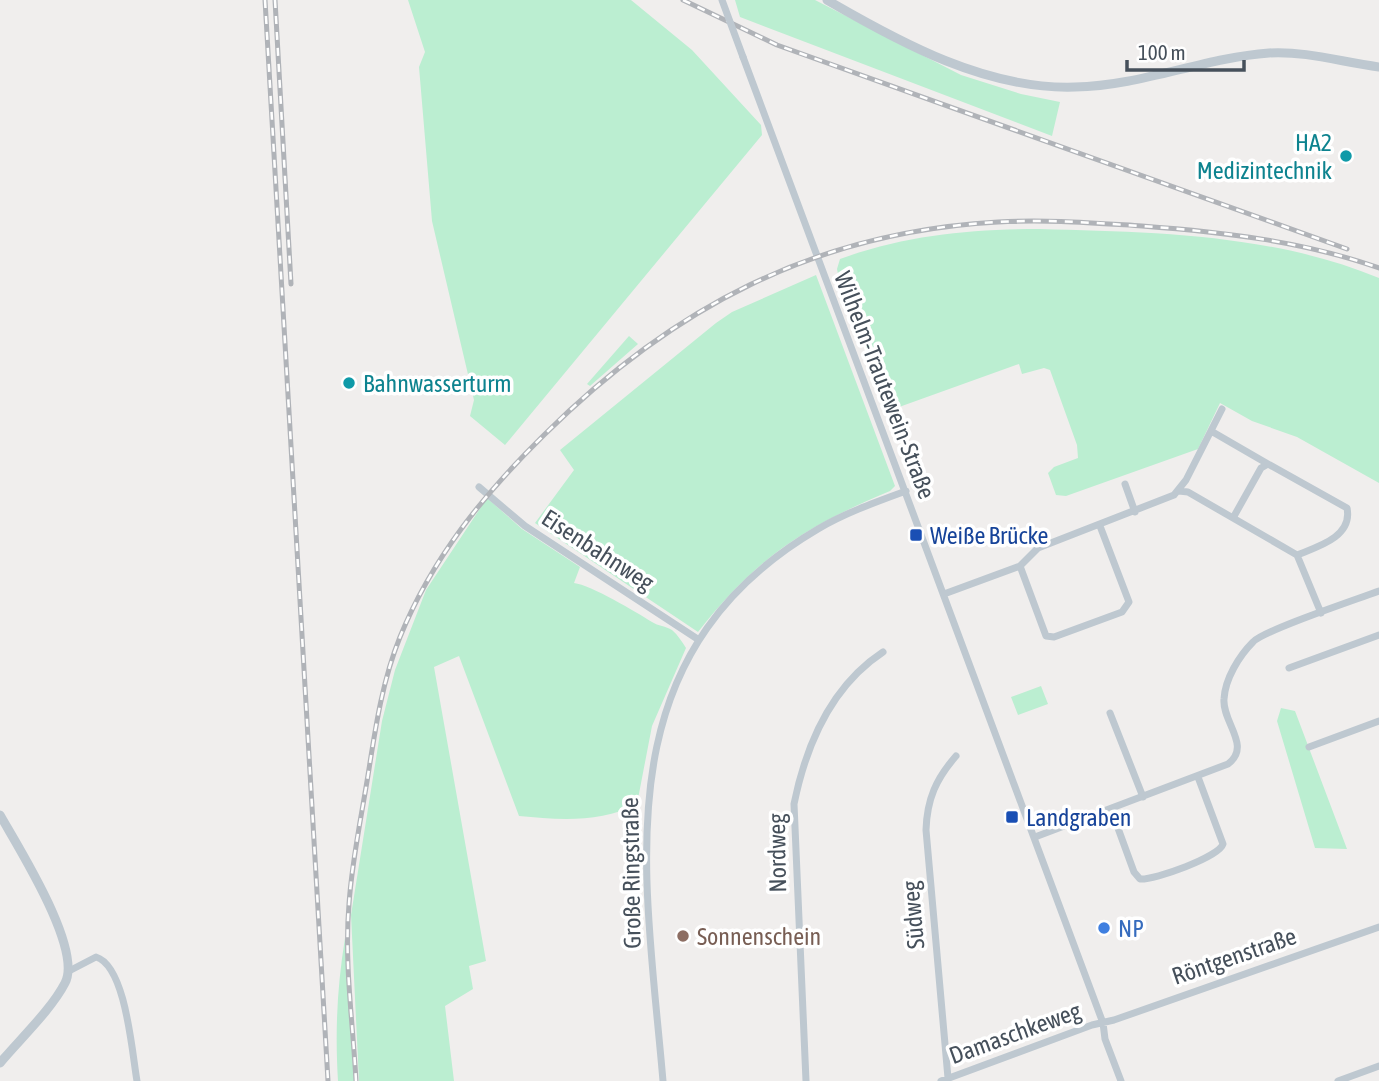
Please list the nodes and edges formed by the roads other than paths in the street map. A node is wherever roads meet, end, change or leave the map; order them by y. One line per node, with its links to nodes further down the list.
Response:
1 (722, 0): 9 (street, Wilhelm-Trautewein-Straße, bridge)
2 (827, 0): 3 (street)
3 (1379, 67)
4 (1222, 409): 5 (street)
5 (1211, 431): 6 (street); 10 (street)
6 (1268, 464): 12 (street); 14 (street)
7 (1125, 484): 11 (street)
8 (479, 487): 20 (street, Eisenbahnweg)
9 (906, 491): 17 (street, Wilhelm-Trautewein-Straße); 20 (street, Große Ringstraße)
10 (1179, 491): 11 (street); 12 (street)
11 (1135, 512): 13 (street)
12 (1233, 518): 14 (street)
13 (1100, 526): 15 (street); 15 (street)
14 (1297, 555): 18 (street)
15 (1020, 566): 17 (street)
16 (1379, 591): 18 (street)
17 (944, 594): 32 (street, Wilhelm-Trautewein-Straße)
18 (1321, 613): 27 (street)
19 (1379, 635): 22 (street)
20 (699, 640): 40 (street, Große Ringstraße)
21 (883, 652): 41 (street, Nordweg)
22 (1289, 668)
23 (1110, 713): 28 (street)
24 (1379, 721): 25 (street)
25 (1309, 747)
26 (956, 756): 38 (street, Südweg)
27 (1198, 777): 28 (street); 29 (street)
28 (1143, 797): 29 (street)
29 (1111, 809): 32 (street)
30 (0, 815): 31 (street)
31 (4, 829): 34 (street)
32 (1035, 837): 35 (street, Wilhelm-Trautewein-Straße)
33 (1379, 927): 35 (street, Röntgenstraße)
34 (69, 971): 36 (street); 39 (street)
35 (1103, 1023): 38 (street, Damaschkeweg); 42 (street, Wilhelm-Trautewein-Straße)
36 (0, 1063)
37 (1379, 1066): 43 (street)
38 (945, 1080)
39 (137, 1081)
40 (663, 1081)
41 (806, 1081)
42 (1121, 1081)
43 (1338, 1081)

